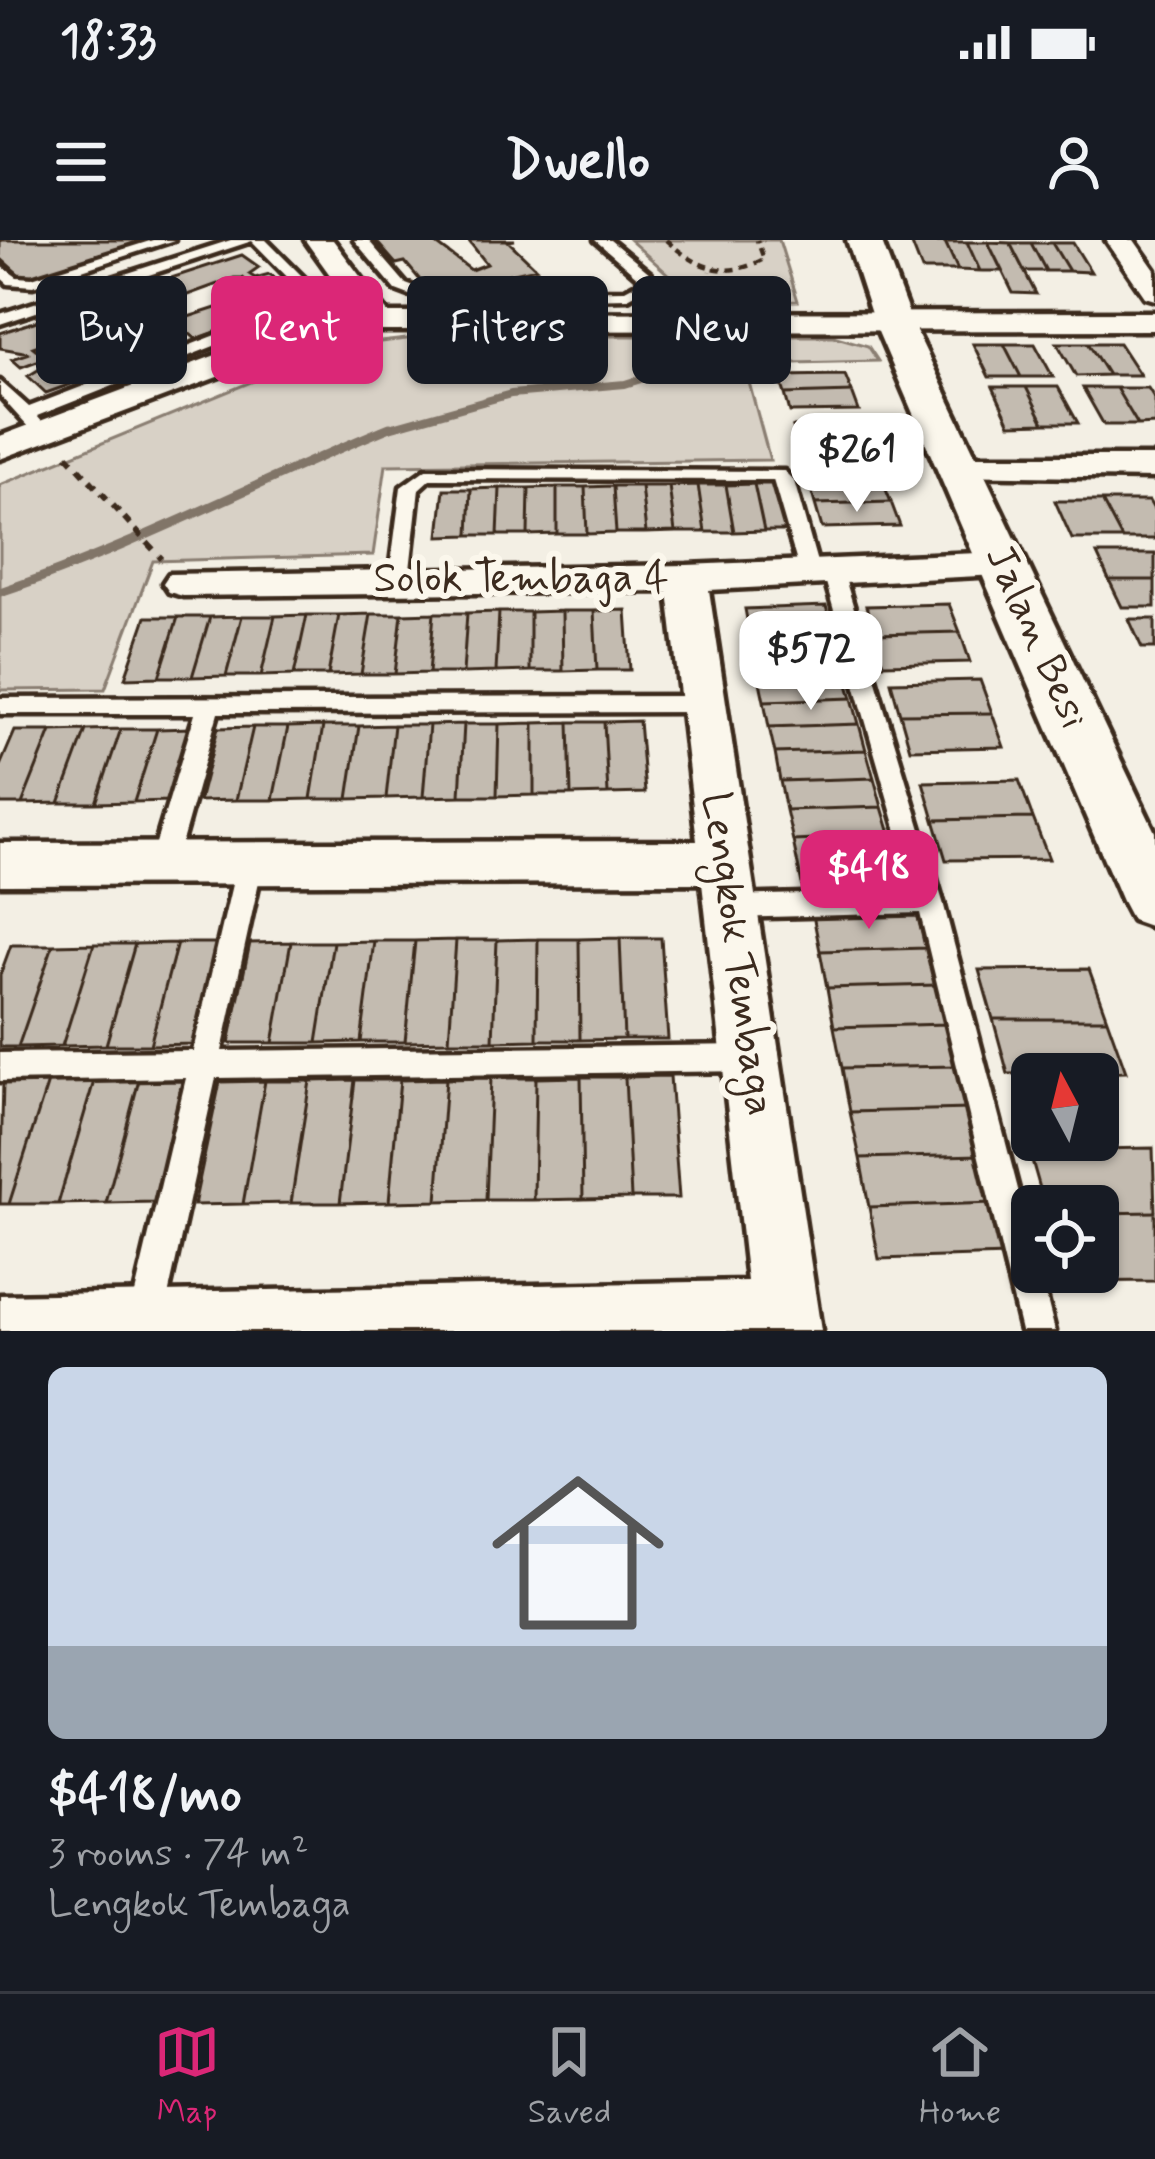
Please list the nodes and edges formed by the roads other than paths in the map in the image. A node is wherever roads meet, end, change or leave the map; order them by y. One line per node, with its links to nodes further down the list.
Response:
1 (167, 240): 9 (lane)
2 (245, 240): 12 (lane)
3 (258, 240): 18 (lane)
4 (319, 240): 10 (street)
5 (361, 240): 6 (lane)
6 (602, 240)
7 (864, 240): 13 (street, Jalan Besi)
8 (1120, 240): 11 (street)
9 (0, 269)
10 (345, 276)
11 (1155, 291)
12 (0, 319)
13 (892, 320): 14 (street); 15 (street); 20 (street, Jalan Besi)
14 (1155, 321)
15 (383, 322)
16 (211, 365): 18 (street)
17 (0, 386): 18 (lane)
18 (34, 423): 19 (street)
19 (0, 448)
20 (960, 466): 21 (street); 22 (street, Jalan Besi)
21 (1155, 467)
22 (1003, 566): 23 (street, Solok Tembaga 4); 30 (street, Jalan Besi)
23 (822, 572): 24 (street, Solok Tembaga 4); 25 (lane); 36 (lane)
24 (687, 578): 25 (street, Solok Tembaga 4); 27 (street, Lengkok Tembaga)
25 (399, 579): 26 (street, Solok Tembaga 4)
26 (183, 583)
27 (704, 704): 28 (lane); 34 (street, Lengkok Tembaga)
28 (209, 705): 29 (lane); 32 (lane)
29 (0, 706)
30 (1137, 818): 35 (street, Jalan Besi)
31 (0, 863): 32 (street)
32 (163, 863): 33 (street)
33 (250, 863): 34 (street); 38 (lane)
34 (728, 885): 36 (lane); 37 (street, Lengkok Tembaga)
35 (1155, 901)
36 (930, 902): 43 (lane)
37 (751, 1058): 38 (lane); 40 (street, Lengkok Tembaga)
38 (204, 1064): 39 (lane); 42 (lane)
39 (0, 1067)
40 (786, 1323): 42 (street)
41 (0, 1329): 42 (street)
42 (144, 1329)
43 (1038, 1331)

